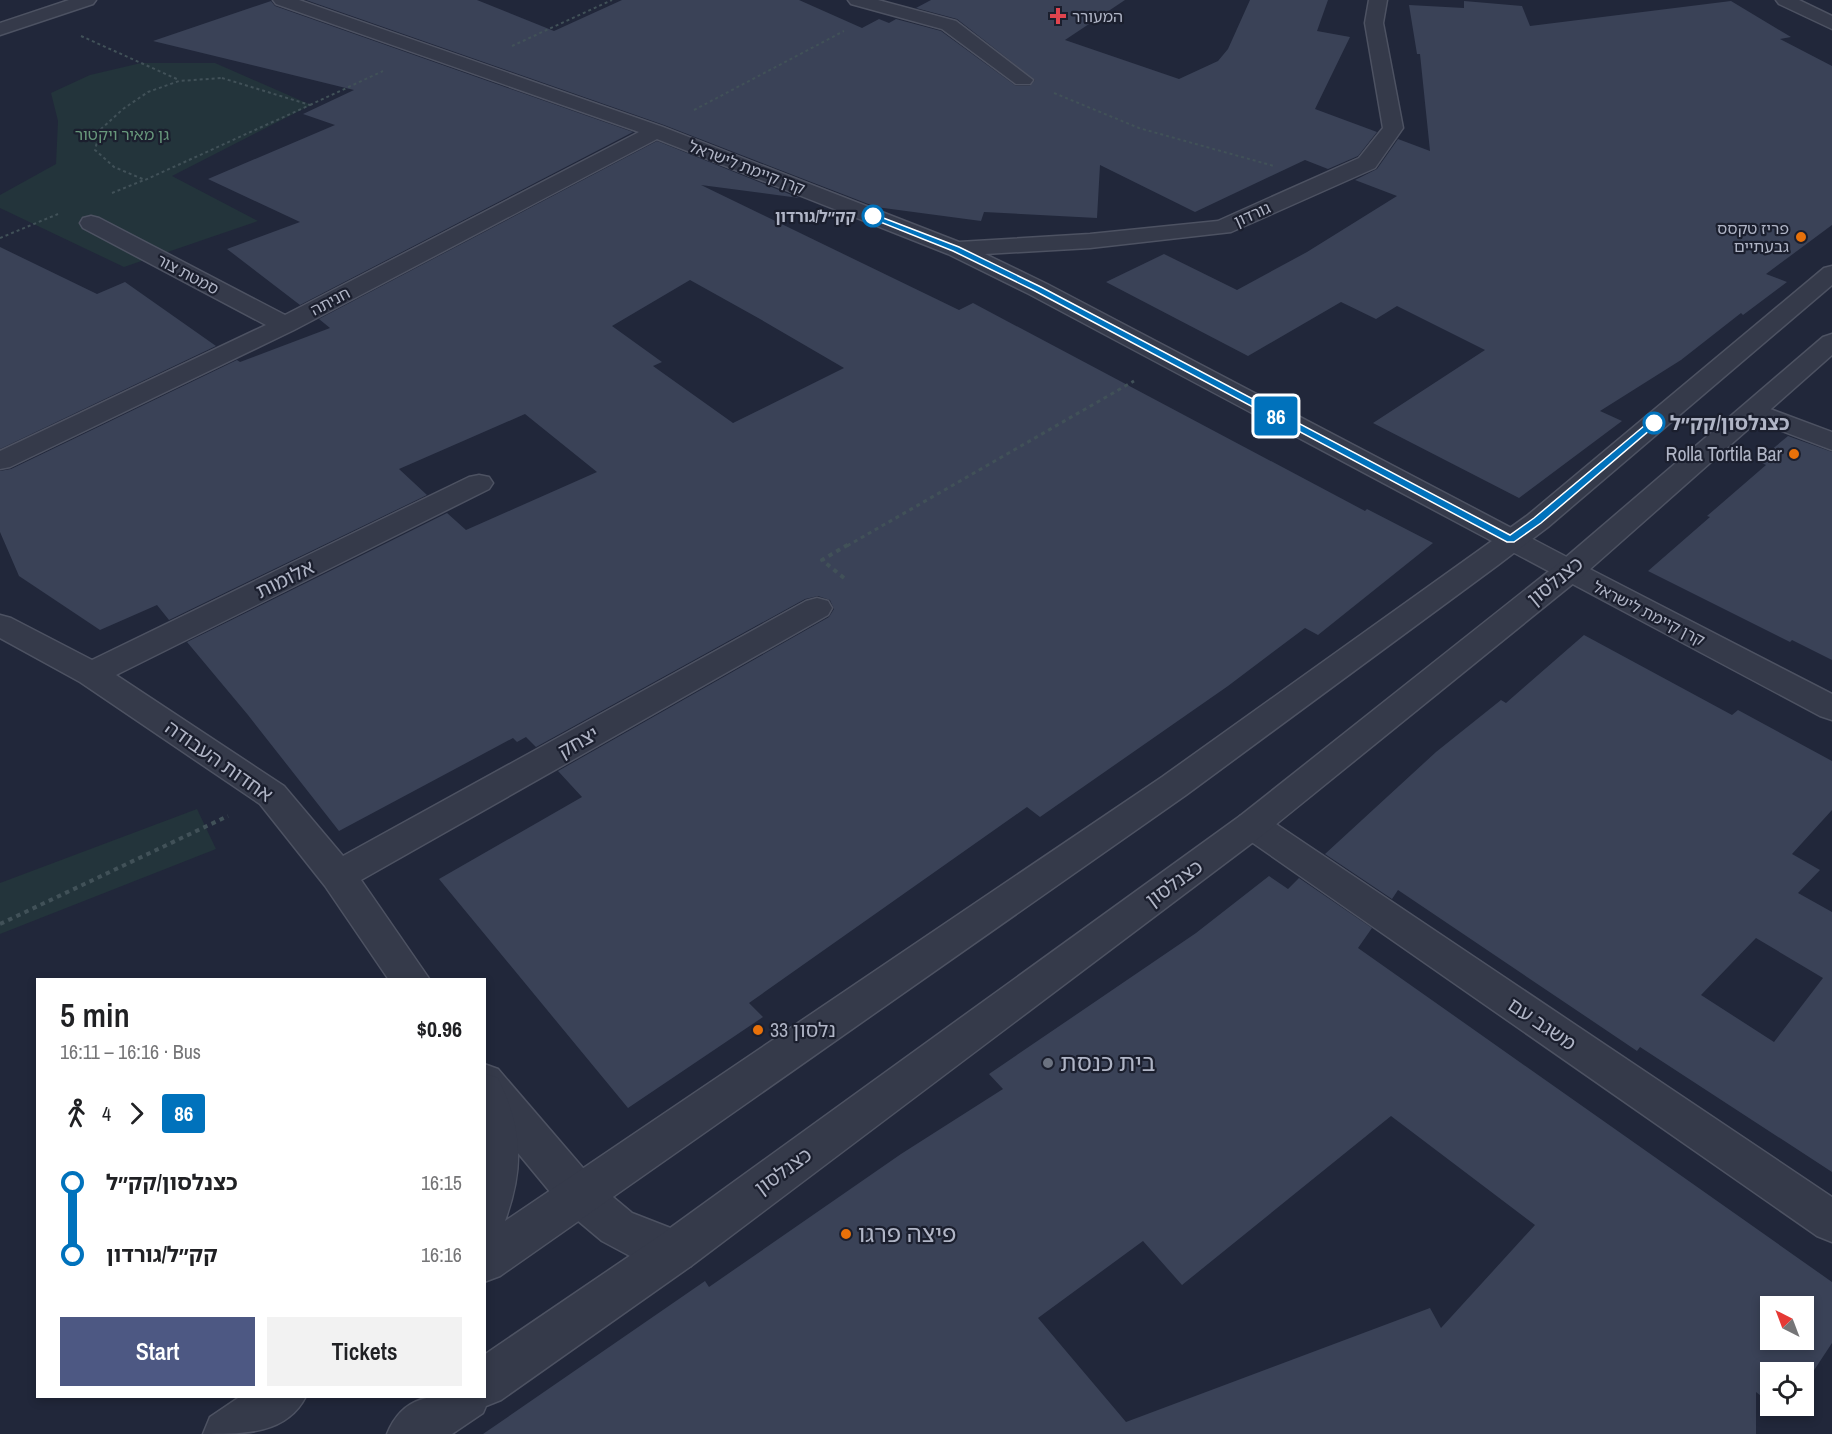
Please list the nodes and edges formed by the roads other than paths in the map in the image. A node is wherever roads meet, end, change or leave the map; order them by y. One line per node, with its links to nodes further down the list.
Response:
1 (87, 0): 8 (street)
2 (282, 0): 10 (street, קרן קיימת לישראל)
3 (857, 0): 6 (street)
4 (1378, 0): 12 (street, גורדון)
5 (1785, 0): 7 (street)
6 (895, 4): 9 (street)
7 (1832, 23)
8 (0, 29)
9 (1023, 80)
10 (656, 131): 12 (street, קרן קיימת לישראל); 14 (street, חניתה)
11 (91, 223): 14 (street, סמטת צור)
12 (956, 249): 20 (street, קרן קיימת לישראל)
13 (1832, 273): 20 (street)
14 (285, 325): 18 (street, חניתה)
15 (1832, 342): 16 (street, כצנלסון)
16 (1755, 411): 17 (street); 21 (street, כצנלסון)
17 (1832, 442)
18 (0, 461)
19 (478, 483): 24 (street, אלומות)
20 (1510, 540): 21 (street, קרן קיימת לישראל); 31 (street)
21 (1569, 571): 25 (street, קרן קיימת לישראל); 26 (street, כצנלסון)
22 (817, 608): 27 (street, יצחק)
23 (0, 626): 24 (street, אחדות העבודה)
24 (91, 674): 27 (street, אחדות העבודה)
25 (1832, 708)
26 (1252, 825): 33 (street, משגב עם); 34 (street, כצנלסון)
27 (338, 876): 28 (street, אחדות העבודה)
28 (410, 978)
29 (486, 1083): 31 (street)
30 (486, 1097): 32 (street)
31 (580, 1196): 34 (street); 35 (street)
32 (486, 1215)
33 (1832, 1222)
34 (675, 1251): 36 (street, כצנלסון)
35 (486, 1260)
36 (486, 1382)
37 (280, 1398): 39 (street)
38 (462, 1398): 40 (street)
39 (227, 1434)
40 (411, 1434)

